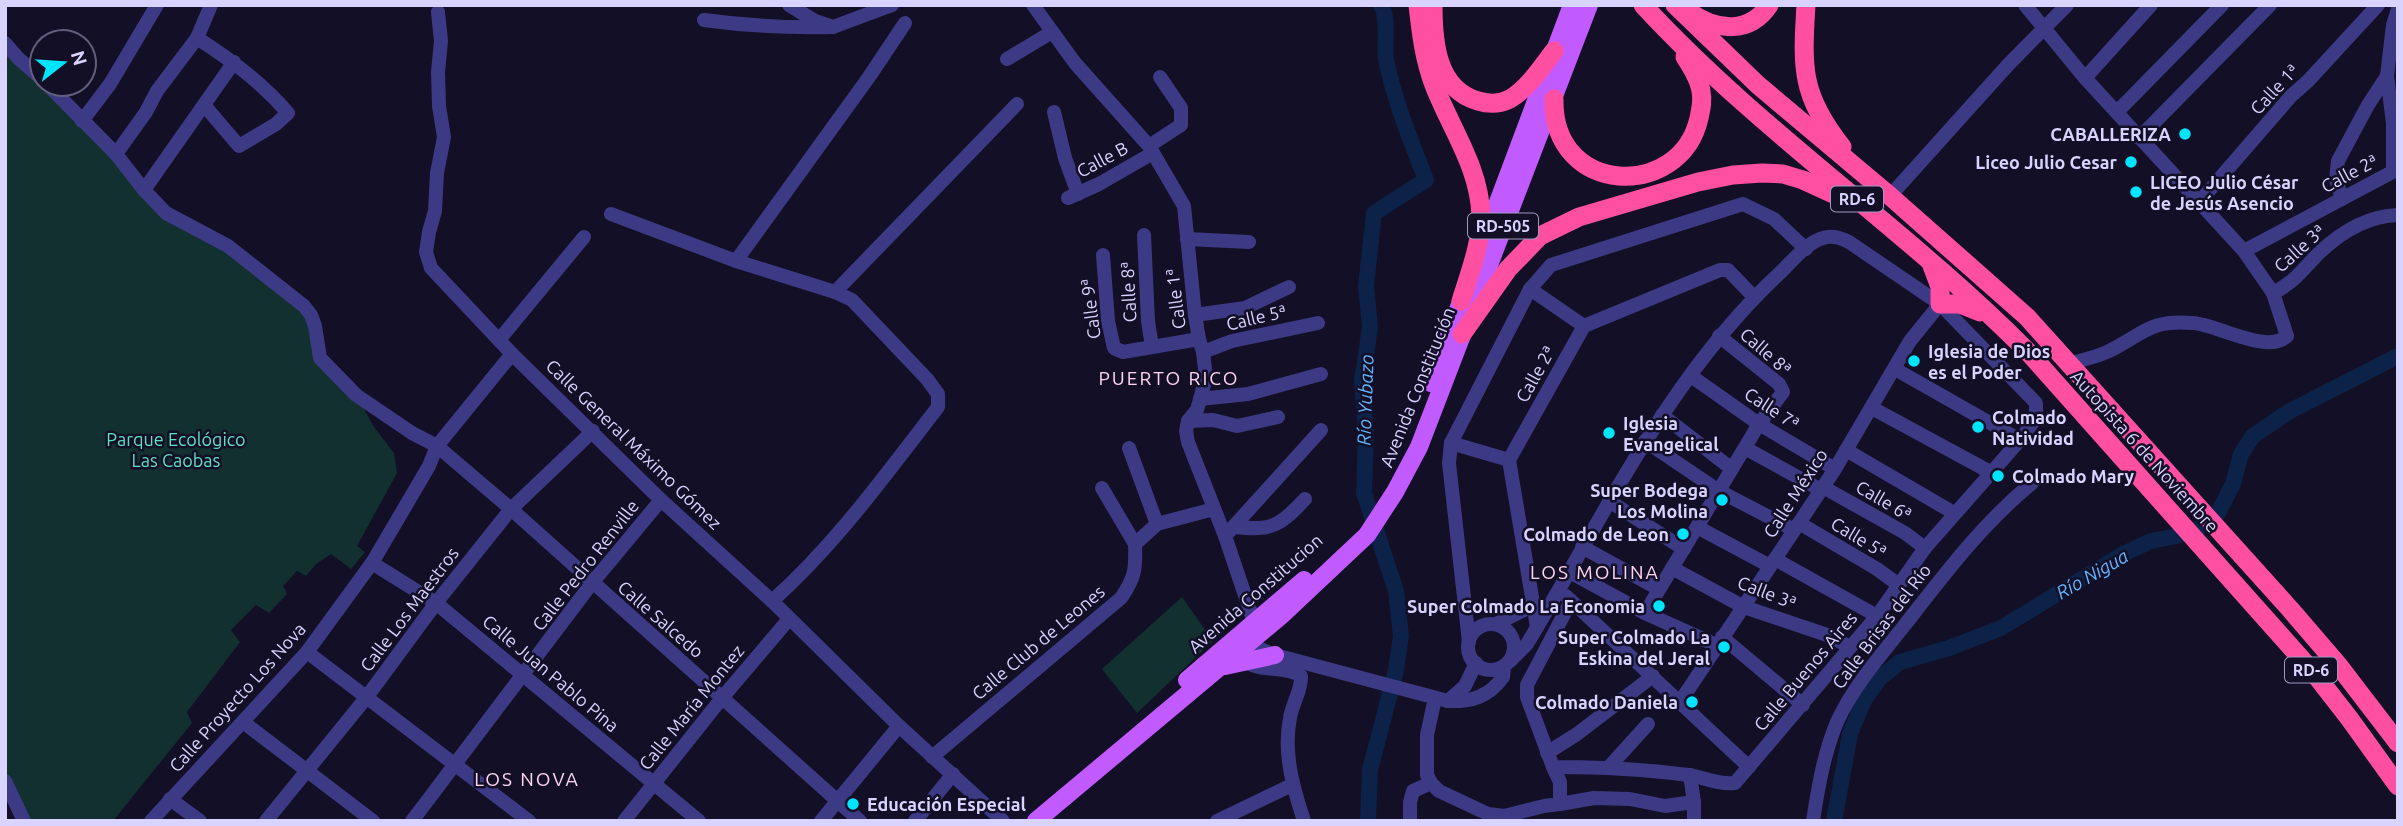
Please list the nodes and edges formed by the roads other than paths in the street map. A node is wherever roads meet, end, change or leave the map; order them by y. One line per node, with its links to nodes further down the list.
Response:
1 (157, 5): 44 (street)
2 (211, 5): 29 (street)
3 (789, 5): 25 (street)
4 (892, 5): 25 (street)
5 (1033, 5): 27 (street, Calle 1ª)
6 (1418, 5): 71 (highway)
7 (1433, 5): 31 (highway)
8 (1572, 5): 31 (main road, Avenida Constitucion / RD-505)
9 (1589, 5): 39 (main road, Avenida Constitución / RD-505)
10 (1643, 5): 28 (highway, Autopista 6 de Noviembre / RD-6)
11 (1675, 5): 49 (highway, Autopista 6 de Noviembre / RD-6)
12 (1681, 5): 13 (highway)
13 (1769, 5)
14 (1806, 5): 49 (highway)
15 (2025, 5): 26 (street, Calle 3ª)
16 (2067, 5): 26 (street)
17 (2151, 5): 37 (street)
18 (2222, 5): 43 (street)
19 (2270, 5): 45 (street)
20 (2378, 5): 53 (street, Calle 1ª)
21 (2398, 9): 35 (street)
22 (438, 12): 79 (street, Calle General Máximo Gómez)
23 (704, 20): 25 (street)
24 (905, 23): 65 (street)
25 (833, 27)
26 (2043, 29): 37 (street, Calle 3ª); 51 (street)
27 (1052, 32): 32 (street); 46 (street, Calle 1ª)
28 (1671, 36): 39 (highway); 54 (highway, Autopista 6 de Noviembre / RD-6)
29 (197, 38): 33 (street); 47 (street)
30 (5, 43): 34 (street)
31 (1554, 51): 71 (main road, Avenida Constitucion / RD-505)
32 (1007, 59)
33 (234, 62): 41 (street); 41 (street)
34 (28, 67)
35 (2387, 76): 48 (street); 52 (street)
36 (1160, 77): 46 (street, Calle B)
37 (2085, 78): 43 (street, Calle 3ª)
38 (60, 98): 44 (street, Calle Salcedo)
39 (1554, 99): 77 (main road, Avenida Constitución / RD-505)
40 (1017, 104): 68 (street)
41 (204, 105): 50 (street)
42 (1054, 112): 46 (street, Calle B)
43 (2117, 112): 45 (street, Calle 3ª)
44 (82, 121): 47 (street, Calle Salcedo)
45 (2139, 138): 53 (street, Calle 3ª)
46 (1151, 150): 59 (street, Calle 1ª)
47 (116, 155): 50 (street, Calle Salcedo)
48 (2395, 170): 52 (street, Calle 2ª)
49 (1864, 176): 51 (highway, Autopista 6 de Noviembre / RD-6)
50 (144, 190): 99 (street, Calle Salcedo)
51 (1890, 196): 83 (highway, Autopista 6 de Noviembre / RD-6)
52 (2342, 199): 62 (street, Calle 2ª)
53 (2200, 201): 62 (street, Calle 3ª)
54 (1874, 213): 64 (highway, Autopista 6 de Noviembre / RD-6); 77 (highway)
55 (611, 214): 65 (street)
56 (2398, 215): 69 (street, Calle 3ª)
57 (1144, 235): 81 (street, Calle 8ª)
58 (584, 237): 79 (street)
59 (1187, 239): 60 (street); 73 (street, Calle 1ª)
60 (1249, 242)
61 (1806, 248): 67 (street); 70 (street); 72 (street, Calle Buenos Aires)
62 (2244, 251): 69 (street, Calle 3ª)
63 (1104, 255): 81 (street, Calle 9ª)
64 (1929, 259): 72 (highway); 74 (highway, Autopista 6 de Noviembre / RD-6)
65 (736, 261): 68 (street)
66 (1289, 287): 73 (street)
67 (1530, 289): 76 (street); 97 (street)
68 (835, 292): 134 (street)
69 (2273, 293): 83 (street)
70 (1754, 297): 76 (street); 78 (street)
71 (1461, 301): 98 (main road, Avenida Constitucion / RD-505)
72 (1940, 304): 74 (highway); 84 (street, Calle México); 95 (street, Calle Buenos Aires)
73 (1195, 315): 80 (street, Calle 1ª)
74 (1998, 322): 176 (highway, Autopista 6 de Noviembre / RD-6)
75 (1318, 323): 80 (street, Calle 5ª)
76 (1584, 326): 103 (street, Calle 2ª)
77 (1462, 334): 98 (main road, Avenida Constitución / RD-505)
78 (1719, 336): 86 (street); 92 (street, Calle 8ª)
79 (499, 340): 82 (street, Calle General Máximo Gómez)
80 (1201, 346): 81 (street); 87 (street, Calle 1ª)
81 (1152, 347)
82 (512, 354): 94 (street, Calle General Máximo Gómez); 99 (street, Calle Proyecto Los Nova)
83 (2071, 363): 163 (highway, Autopista 6 de Noviembre / RD-6)
84 (1895, 369): 88 (street, Calle México); 95 (street)
85 (1321, 374): 87 (street)
86 (1691, 376): 89 (street); 92 (street, Calle 7ª)
87 (1200, 399): 91 (street, Calle 1ª)
88 (1872, 408): 102 (street, Calle México); 106 (street)
89 (1662, 415): 96 (street); 104 (street)
90 (1278, 417): 91 (street)
91 (1188, 421): 115 (street)
92 (1759, 424): 101 (street); 105 (street, Calle 7ª)
93 (1321, 430): 121 (street)
94 (593, 431): 112 (street, Calle General Máximo Gómez); 114 (street, Calle Los Maestros)
95 (2020, 440): 106 (street, Calle Buenos Aires)
96 (1644, 441): 110 (street, Calle 5ª); 113 (street)
97 (1451, 443): 103 (street); 147 (street)
98 (1414, 445): 120 (main road, Avenida Constitucion / RD-505)
99 (437, 446): 114 (street, Calle Salcedo); 127 (street, Calle Proyecto Los Nova)
100 (1129, 448): 117 (street)
101 (1745, 448): 104 (street); 109 (street, Calle 6ª)
102 (1846, 450): 105 (street, Calle México); 116 (street)
103 (1509, 460): 137 (street)
104 (1732, 469): 110 (street)
105 (1835, 469): 109 (street, Calle México)
106 (1992, 472): 116 (street, Calle Buenos Aires)
107 (2032, 483): 200 (street, Calle Brisas del Río)
108 (1102, 488): 122 (street)
109 (1822, 488): 119 (street, Calle México); 124 (street, Calle 6ª)
110 (1719, 491): 118 (street); 119 (street, Calle 5ª)
111 (1305, 499): 121 (street)
112 (661, 500): 130 (street, Calle Pedro Renville); 134 (street, Calle General Máximo Gómez)
113 (1609, 501): 123 (street); 125 (street)
114 (510, 509): 130 (street, Calle Salcedo); 136 (street, Calle Los Maestros)
115 (1214, 509): 117 (street); 121 (street)
116 (1954, 513): 124 (street, Calle Buenos Aires)
117 (1157, 524): 122 (street)
118 (1697, 527): 125 (street); 126 (street)
119 (1796, 527): 126 (street, Calle México); 131 (street, Calle 5ª)
120 (1363, 530): 140 (main road, RD-505); 146 (main road, Avenida Constitucion / RD-505)
121 (1230, 532): 146 (street)
122 (1135, 544): 164 (street, Calle Club de Leones)
123 (1582, 547): 129 (street); 133 (street)
124 (1925, 548): 131 (street, Calle Buenos Aires)
125 (1684, 549): 128 (street)
126 (1772, 562): 138 (street, Calle México); 141 (street)
127 (372, 563): 136 (street, Calle Juan Pablo Pina); 149 (street, Calle Proyecto Los Nova)
128 (1672, 568): 133 (street); 138 (street, Calle 3ª)
129 (1568, 571): 132 (street); 139 (street)
130 (592, 583): 153 (street, Calle Pedro Renville); 156 (street, Calle Salcedo)
131 (1899, 585): 141 (street, Calle Buenos Aires)
132 (1558, 588): 135 (street); 144 (street)
133 (1660, 589): 139 (street)
134 (772, 601): 142 (street, Calle General Máximo Gómez)
135 (1571, 601): 154 (street); 165 (street)
136 (436, 603): 153 (street, Calle Juan Pablo Pina); 155 (street, Calle Los Maestros)
137 (1534, 605): 143 (street); 144 (street)
138 (1744, 607): 145 (street, Calle México); 148 (street, Calle 3ª)
139 (1645, 613): 145 (street)
140 (1283, 614): 146 (main road, RD-505); 150 (main road)
141 (1877, 616): 148 (street, Calle Buenos Aires)
142 (789, 619): 156 (street, Calle María Montez); 162 (street, Calle General Máximo Gómez)
143 (1496, 624): 147 (street); 152 (street)
144 (1537, 627): 152 (street)
145 (1719, 641): 158 (street, Calle México); 159 (street)
146 (1246, 642): 150 (main road); 175 (street); 182 (main road, RD-505); 182 (main road, Avenida Constitucion / RD-505)
147 (1469, 642): 151 (street)
148 (1849, 647): 159 (street, Calle Buenos Aires)
149 (307, 652): 155 (street); 160 (street, Calle Proyecto Los Nova)
150 (1283, 657): 157 (street)
151 (1476, 663): 152 (street); 157 (street)
152 (1507, 663): 157 (street)
153 (525, 675): 166 (street, Calle Pedro Renville); 174 (street, Calle Juan Pablo Pina)
154 (1653, 676): 158 (street); 165 (street)
155 (366, 698): 166 (street); 169 (street, Calle Los Maestros)
156 (722, 698): 174 (street, Calle María Montez); 178 (street, Calle Salcedo)
157 (1442, 699): 172 (street)
158 (1681, 702): 168 (street)
159 (1803, 705): 168 (street, Calle Buenos Aires)
160 (243, 722): 169 (street); 177 (street, Calle Proyecto Los Nova)
161 (1648, 724): 167 (street)
162 (899, 726): 164 (street, Calle General Máximo Gómez); 178 (street)
163 (2398, 743)
164 (932, 757): 170 (street, Calle General Máximo Gómez)
165 (1550, 760): 167 (street, Calle Buenos Aires); 180 (street)
166 (456, 765): 188 (street, Calle Pedro Renville); 189 (street)
167 (1609, 767): 171 (street, Calle Buenos Aires)
168 (1749, 767): 171 (street, Calle Buenos Aires)
169 (307, 771): 186 (street, Calle Los Maestros); 187 (street)
170 (953, 774): 194 (street); 195 (street, Calle General Máximo Gómez)
171 (1690, 775): 179 (street)
172 (1431, 783): 181 (street); 198 (street)
173 (6, 784): 183 (street)
174 (653, 784): 190 (street, Calle María Montez); 191 (street, Calle Juan Pablo Pina)
175 (1292, 785): 196 (street); 197 (street)
176 (2398, 786)
177 (170, 799): 184 (street, Calle Proyecto Los Nova); 185 (street)
178 (837, 801): 192 (street); 193 (street, Calle Salcedo)
179 (1695, 802): 180 (street); 199 (street)
180 (1560, 804): 181 (street)
181 (1520, 816)
182 (1039, 818)
183 (24, 821)
184 (152, 821)
185 (200, 821)
186 (266, 821)
187 (373, 821)
188 (412, 821)
189 (529, 821)
190 (624, 821)
191 (699, 821)
192 (821, 821)
193 (860, 821)
194 (915, 821)
195 (1003, 821)
196 (1217, 821)
197 (1304, 821)
198 (1410, 821)
199 (1693, 821)
200 (1813, 821)

